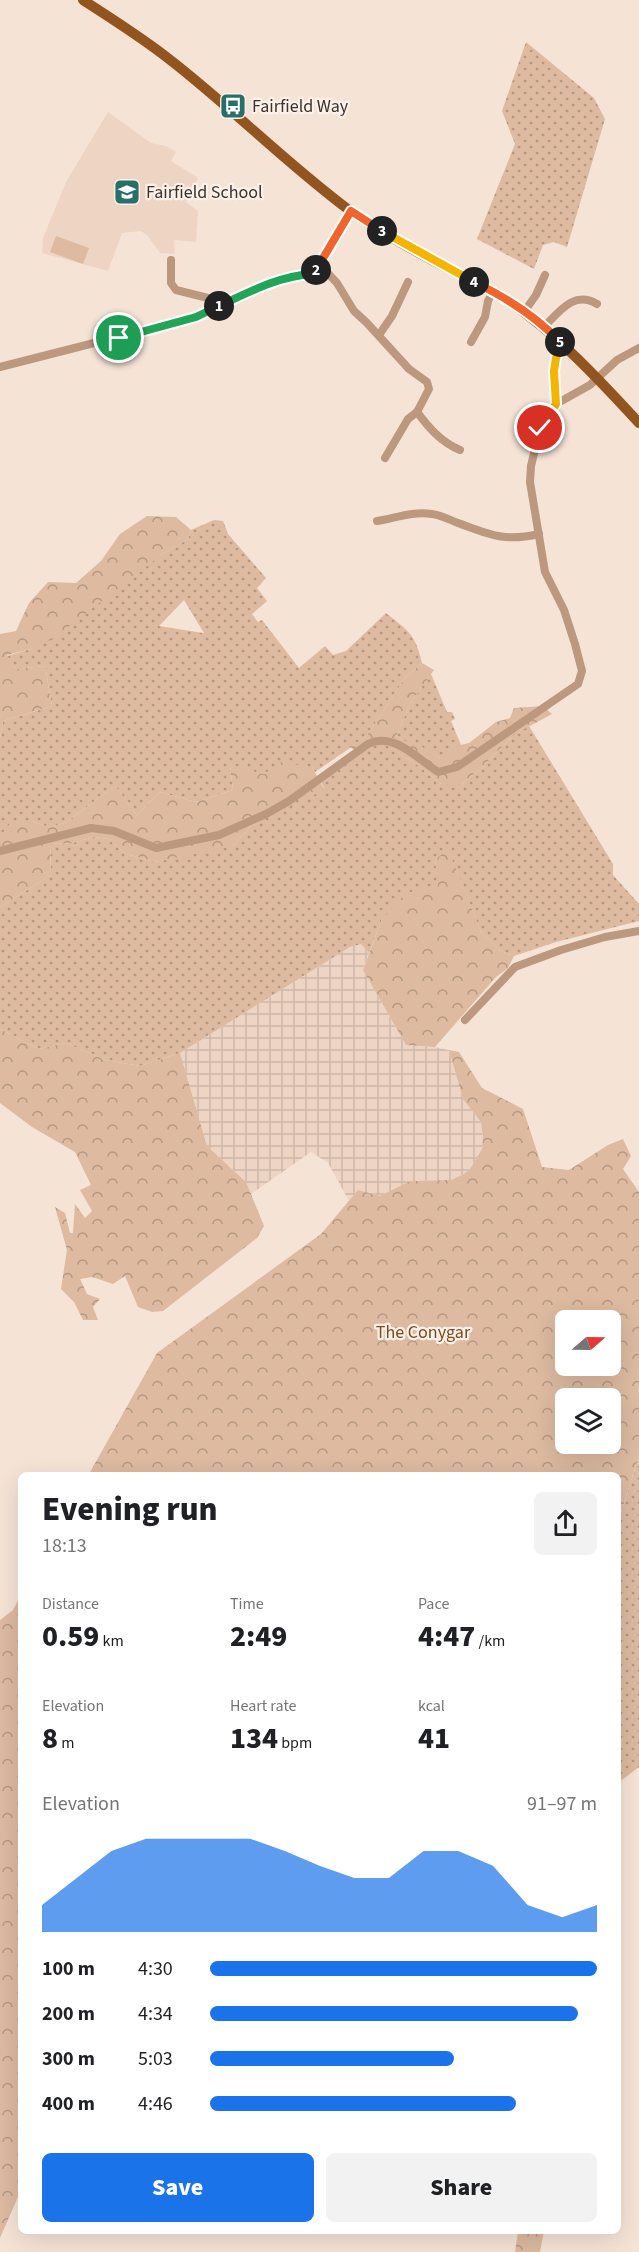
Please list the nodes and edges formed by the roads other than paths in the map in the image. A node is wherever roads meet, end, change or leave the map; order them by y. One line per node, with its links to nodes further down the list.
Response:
1 (83, 0): 2 (main road)
2 (351, 211): 4 (street); 7 (main road)
3 (171, 260): 9 (street)
4 (320, 265): 9 (street); 12 (street)
5 (545, 275): 10 (street)
6 (403, 285): 12 (street)
7 (494, 291): 10 (main road); 13 (street)
8 (597, 304): 11 (street)
9 (220, 305): 16 (street)
10 (524, 312): 11 (main road)
11 (544, 327): 14 (main road)
12 (379, 335): 19 (street)
13 (471, 342)
14 (562, 344): 17 (main road); 18 (street)
15 (639, 348): 17 (street)
16 (0, 367)
17 (598, 378): 18 (street); 20 (main road)
18 (556, 404): 24 (street)
19 (417, 412): 21 (street); 22 (street)
20 (639, 423)
21 (460, 450)
22 (385, 458)
23 (377, 521): 24 (street)
24 (539, 534): 25 (street)
25 (0, 851)
26 (639, 931): 27 (street)
27 (465, 1020)

